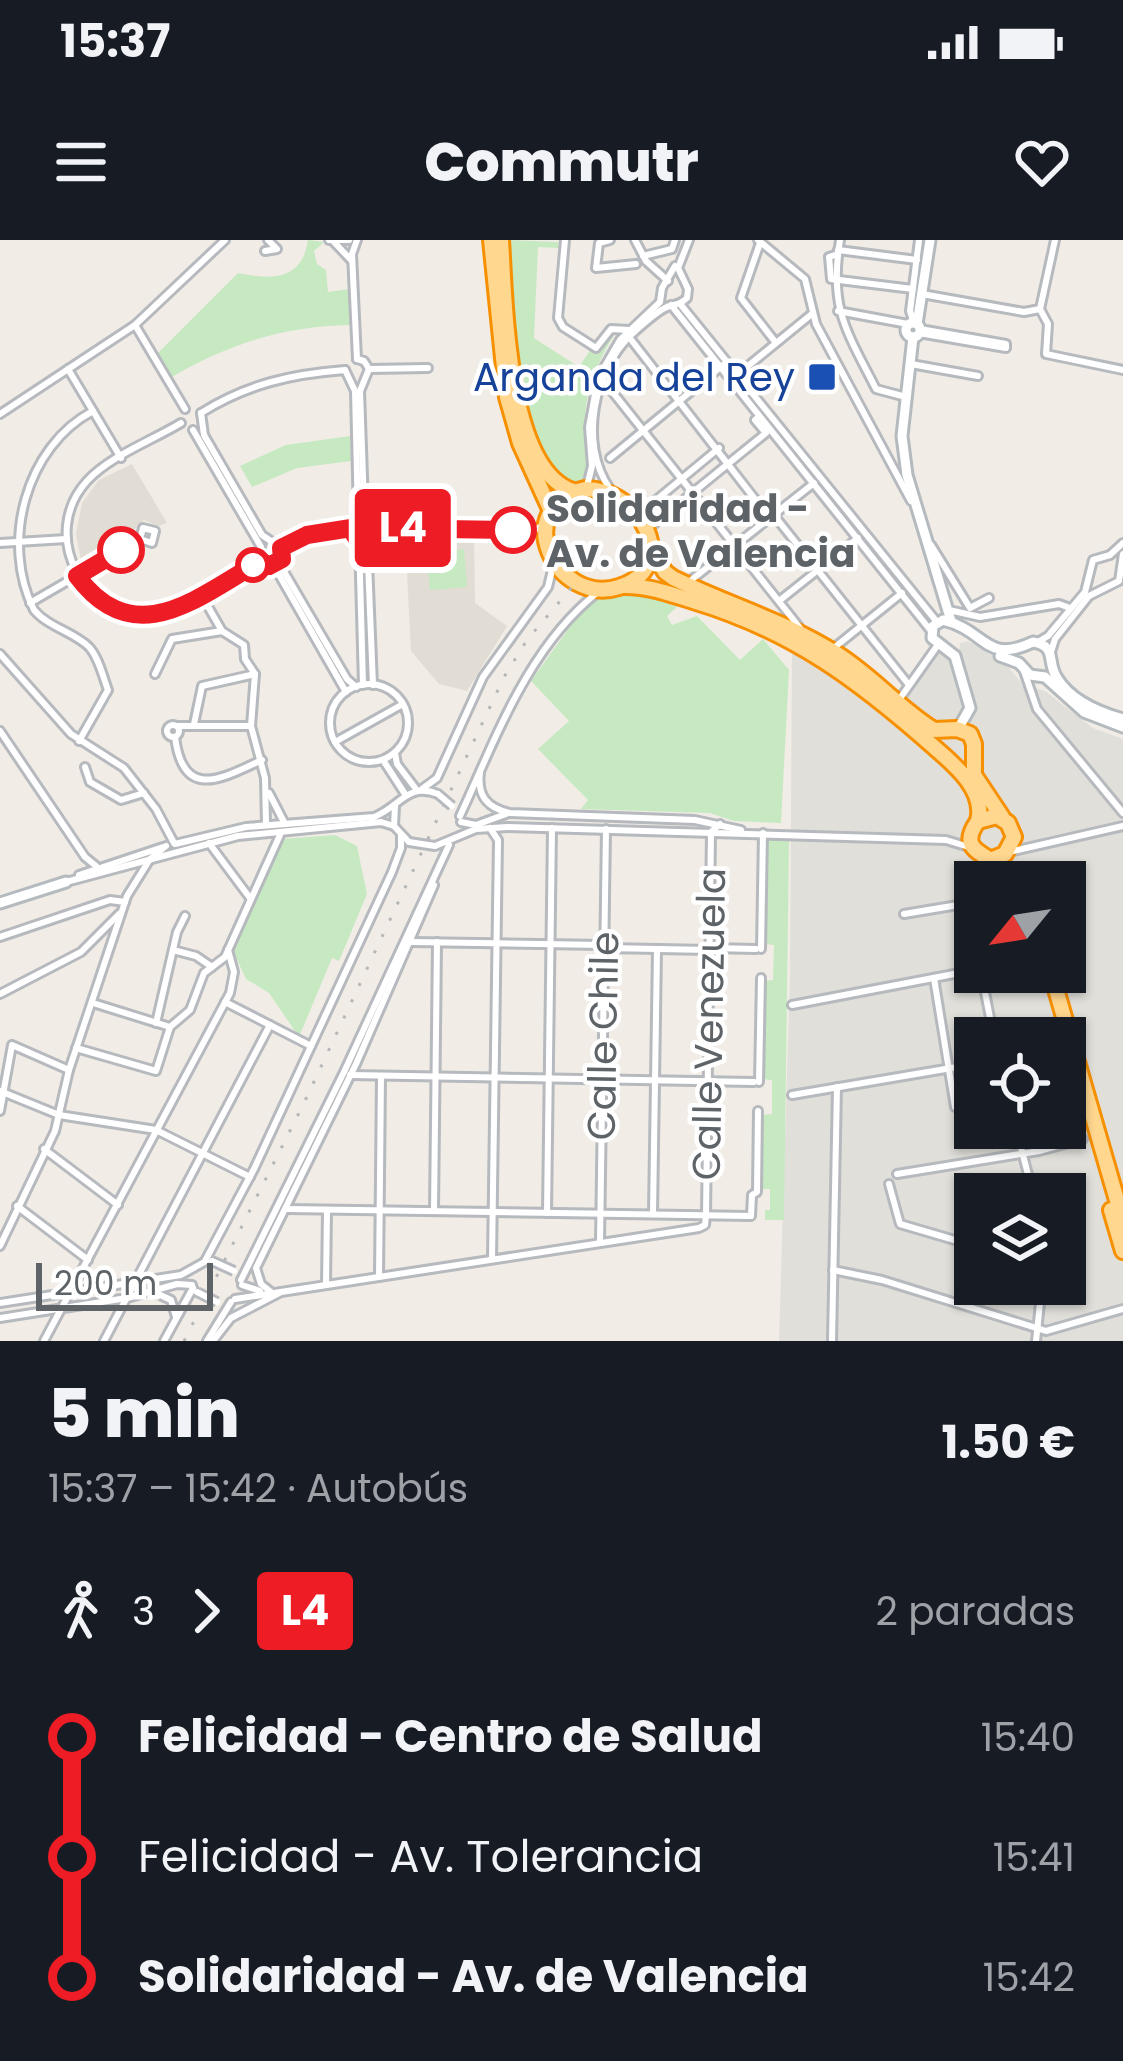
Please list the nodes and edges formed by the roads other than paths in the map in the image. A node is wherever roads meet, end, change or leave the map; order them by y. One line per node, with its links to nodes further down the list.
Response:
1 (225, 240): 32 (street)
2 (268, 240): 15 (street)
3 (353, 240): 13 (street); 21 (street)
4 (490, 240): 73 (highway)
5 (501, 240): 66 (highway)
6 (565, 240): 34 (street)
7 (610, 240): 22 (street)
8 (635, 240): 19 (street)
9 (687, 240): 24 (street); 25 (street)
10 (840, 240): 18 (street)
11 (925, 240): 20 (street); 26 (main road); 33 (main road)
12 (1055, 240): 29 (street)
13 (332, 241): 21 (street)
14 (760, 241): 31 (street); 35 (street)
15 (278, 244): 17 (street)
16 (673, 244): 19 (street)
17 (265, 251)
18 (838, 252): 20 (street); 23 (street)
19 (643, 256): 24 (street)
20 (917, 260): 26 (street)
21 (352, 261): 36 (street)
22 (636, 264)
23 (835, 280): 26 (street); 30 (street)
24 (669, 281): 25 (street); 27 (street)
25 (682, 282): 28 (street)
26 (918, 292): 29 (street); 33 (main road)
27 (662, 297): 28 (street); 34 (street)
28 (674, 305): 34 (street); 38 (street)
29 (1040, 309): 43 (street)
30 (838, 311): 33 (street); 48 (street)
31 (813, 313): 35 (street); 62 (street)
32 (135, 325): 40 (street); 50 (street)
33 (915, 328): 33 (street); 37 (main road)
34 (629, 334): 46 (street); 49 (street); 66 (street)
35 (776, 343): 44 (street)
36 (357, 359): 41 (street); 42 (street)
37 (910, 364): 45 (street); 48 (main road)
38 (723, 365): 44 (street); 49 (street); 53 (street)
39 (428, 368): 41 (street)
40 (68, 369): 51 (street); 54 (street)
41 (369, 369): 47 (street)
42 (345, 370): 47 (street); 52 (street)
43 (1123, 370)
44 (736, 375): 53 (street)
45 (978, 376)
46 (602, 380): 57 (street); 68 (street)
47 (357, 382): 72 (street)
48 (905, 397): 63 (main road)
49 (680, 399): 57 (street); 58 (street)
50 (184, 409): 52 (street); 55 (street)
51 (93, 411): 59 (street); 83 (street)
52 (201, 412): 56 (street)
53 (763, 414): 61 (street); 65 (street); 111 (street)
54 (0, 417)
55 (181, 424): 56 (street); 59 (street)
56 (197, 428): 87 (street)
57 (641, 432): 60 (street); 64 (street)
58 (719, 448): 61 (street); 64 (street)
59 (121, 458): 80 (street)
60 (610, 458)
61 (727, 465): 67 (street); 71 (street)
62 (894, 469): 63 (street); 69 (street)
63 (907, 475): 69 (main road)
64 (681, 479): 67 (street); 70 (street)
65 (814, 483): 71 (street); 79 (street)
66 (579, 490): 68 (highway); 73 (highway)
67 (692, 492): 74 (street); 88 (street)
68 (617, 495): 90 (highway)
69 (914, 507): 78 (main road)
70 (644, 510)
71 (773, 514): 88 (street); 97 (street)
72 (362, 517): 75 (street); 76 (street)
73 (549, 517): 77 (street); 85 (highway)
74 (654, 524)
75 (351, 528): 82 (street); 89 (street)
76 (374, 528): 77 (street); 82 (street)
77 (531, 532): 85 (street)
78 (922, 533): 107 (street); 111 (main road)
79 (858, 538): 97 (street); 105 (street)
80 (66, 539): 83 (street); 98 (street)
81 (140, 539): 98 (street)
82 (363, 539): 126 (street); 128 (street)
83 (12, 542): 84 (street); 109 (street)
84 (0, 543)
85 (546, 543): 94 (highway)
86 (1123, 543): 92 (street)
87 (265, 545): 89 (street); 93 (street)
88 (734, 545): 100 (street); 108 (street)
89 (281, 548): 95 (street)
90 (651, 548): 102 (highway); 114 (highway)
91 (1123, 554): 96 (street)
92 (1110, 555): 96 (street); 99 (street)
93 (261, 561): 95 (street); 106 (street)
94 (553, 562): 104 (highway); 147 (street)
95 (276, 564): 128 (street); 129 (street)
96 (1121, 564): 101 (street)
97 (819, 570): 108 (street); 112 (street)
98 (77, 576): 106 (street); 109 (street)
99 (1091, 578): 103 (street); 110 (street)
100 (690, 581)
101 (1121, 582): 103 (street)
102 (622, 586): 104 (highway); 141 (highway)
103 (1102, 587): 120 (street)
104 (601, 590): 145 (street)
105 (902, 593): 111 (street); 112 (street)
106 (202, 596): 113 (street)
107 (989, 598)
108 (779, 601): 114 (street)
109 (30, 603): 137 (street)
110 (1072, 609): 111 (street); 116 (street)
111 (943, 618): 115 (main road); 118 (main road); 119 (main road)
112 (862, 626): 117 (street); 127 (street)
113 (222, 631): 123 (street); 124 (street)
114 (806, 636): 135 (highway)
115 (958, 640): 118 (main road); 125 (main road); 139 (main road)
116 (1038, 642): 119 (main road); 120 (main road)
117 (835, 647)
118 (941, 647): 127 (street); 135 (main road)
119 (1021, 650): 125 (main road)
120 (1051, 652): 122 (main road)
121 (0, 654): 137 (street)
122 (1051, 665): 125 (main road); 132 (main road)
123 (155, 674)
124 (255, 674): 133 (street); 134 (street)
125 (1029, 674): 132 (main road); 151 (street)
126 (373, 685): 128 (street); 131 (street)
127 (909, 685): 130 (street)
128 (359, 686): 129 (street)
129 (346, 692): 138 (street)
130 (901, 697)
131 (403, 704): 138 (street); 140 (street)
132 (1123, 723)
133 (194, 724): 134 (street); 142 (street)
134 (251, 726): 142 (street)
135 (954, 730): 139 (highway); 141 (highway)
136 (0, 731): 181 (street)
137 (79, 741): 148 (street)
138 (335, 742): 143 (street)
139 (974, 744): 153 (highway)
140 (395, 753): 143 (street); 147 (street)
141 (946, 755): 157 (highway)
142 (262, 760): 146 (street)
143 (383, 760): 149 (street)
144 (85, 767): 148 (street)
145 (480, 772): 152 (street); 155 (street)
146 (265, 778): 158 (street); 162 (street)
147 (419, 789): 149 (street); 155 (street, bridge)
148 (144, 793): 176 (street)
149 (405, 794): 150 (street)
150 (397, 802): 159 (street); 162 (street)
151 (1123, 813)
152 (510, 814): 154 (street); 155 (street)
153 (1002, 817): 157 (highway); 168 (highway)
154 (624, 818): 156 (street); 166 (street)
155 (460, 819): 171 (street)
156 (720, 824): 167 (street); 169 (street)
157 (976, 824): 173 (street); 177 (highway)
158 (266, 825): 162 (street); 176 (street)
159 (394, 826): 162 (street); 170 (street)
160 (1123, 826): 175 (street)
161 (508, 827): 163 (street); 164 (street); 172 (street)
162 (284, 828): 174 (street); 184 (street)
163 (490, 828): 171 (street); 172 (street)
164 (552, 828): 165 (street); 195 (street)
165 (606, 829): 166 (street); 196 (street, Calle Chile)
166 (623, 830): 167 (street)
167 (711, 832): 169 (street); 198 (street, Calle Venezuela)
168 (1013, 832): 175 (street); 178 (highway)
169 (763, 833): 173 (street); 198 (street)
170 (401, 836): 171 (street, bridge); 213 (street)
171 (454, 840): 182 (street)
172 (498, 840): 194 (street)
173 (946, 840): 177 (street)
174 (209, 843): 176 (street); 184 (street)
175 (1040, 844): 178 (street)
176 (172, 848): 179 (street); 181 (street)
177 (973, 848): 178 (highway)
178 (1004, 853): 180 (highway)
179 (150, 860): 181 (street); 185 (street)
180 (1005, 861)
181 (92, 870): 183 (street)
182 (437, 871): 192 (street); 265 (street)
183 (66, 882): 186 (main road)
184 (252, 895): 200 (street)
185 (124, 902): 188 (street); 191 (street)
186 (0, 903)
187 (954, 906): 189 (street)
188 (122, 912): 206 (street); 208 (street)
189 (904, 914)
190 (185, 916): 199 (street)
191 (0, 937)
192 (412, 942): 193 (street); 218 (street)
193 (437, 942): 194 (street); 220 (street)
194 (496, 943): 195 (street); 221 (street)
195 (551, 944): 196 (street); 222 (street)
196 (604, 946): 197 (street); 223 (street, Calle Chile)
197 (657, 949): 198 (street); 224 (street)
198 (710, 949): 225 (street, Calle Venezuela)
199 (173, 950): 201 (street); 210 (street)
200 (228, 950): 201 (street); 207 (street)
201 (212, 967): 212 (street)
202 (954, 974): 203 (street)
203 (934, 977): 209 (street); 216 (street)
204 (761, 978): 225 (street)
205 (1053, 993): 255 (highway)
206 (0, 994)
207 (225, 1002): 211 (street); 234 (street)
208 (92, 1003): 210 (street); 214 (street)
209 (792, 1005)
210 (156, 1023): 212 (street)
211 (270, 1025): 213 (street); 239 (street)
212 (170, 1027): 214 (street)
213 (311, 1046): 242 (street)
214 (76, 1048): 217 (street)
215 (954, 1067): 216 (street)
216 (949, 1068): 226 (street); 229 (street)
217 (69, 1070): 227 (street); 232 (street)
218 (350, 1076): 219 (street); 246 (street)
219 (382, 1076): 220 (street); 248 (street)
220 (435, 1077): 221 (street); 249 (street)
221 (494, 1078): 222 (street); 250 (street)
222 (549, 1079): 223 (street); 251 (street)
223 (602, 1080): 224 (street); 252 (street, Calle Chile)
224 (656, 1080): 225 (street); 253 (street)
225 (708, 1081): 254 (street, Calle Venezuela)
226 (837, 1087): 228 (street); 267 (street)
227 (2, 1091): 230 (street); 232 (street)
228 (792, 1095)
229 (954, 1100)
230 (0, 1111)
231 (758, 1111): 254 (street)
232 (59, 1115): 234 (street); 235 (street)
233 (1086, 1122): 260 (highway)
234 (156, 1130): 239 (street); 244 (street)
235 (44, 1149): 244 (street); 245 (street)
236 (1021, 1149): 238 (street)
237 (1036, 1149): 238 (street)
238 (1022, 1152): 240 (street); 241 (street)
239 (202, 1153): 242 (street); 264 (street)
240 (1028, 1173)
241 (897, 1174)
242 (250, 1178): 263 (street)
243 (889, 1184): 256 (street)
244 (118, 1204): 262 (street)
245 (17, 1206): 258 (street); 262 (street)
246 (286, 1210): 247 (street); 259 (street)
247 (327, 1210): 248 (street); 272 (street)
248 (380, 1211): 249 (street); 268 (street)
249 (434, 1211): 250 (street)
250 (493, 1212): 251 (street); 261 (street)
251 (547, 1213): 252 (street)
252 (600, 1214): 253 (street); 257 (street, Calle Chile)
253 (653, 1214): 254 (street)
254 (706, 1215): 257 (street)
255 (1123, 1221)
256 (954, 1240)
257 (600, 1243): 261 (street)
258 (0, 1246)
259 (267, 1247): 265 (street); 274 (street)
260 (1123, 1251)
261 (492, 1259): 268 (street)
262 (88, 1260): 276 (street)
263 (208, 1261): 266 (street); 271 (street, bridge)
264 (145, 1267): 269 (street); 270 (street)
265 (248, 1268): 271 (street)
266 (193, 1270): 269 (street); 273 (street)
267 (833, 1270): 286 (street); 291 (street)
268 (379, 1276): 272 (street)
269 (158, 1279): 270 (street)
270 (136, 1283): 276 (street); 278 (street)
271 (242, 1283): 274 (street); 279 (street)
272 (326, 1285): 275 (street)
273 (194, 1288): 277 (street); 279 (street, bridge); 285 (street)
274 (272, 1292): 275 (street)
275 (282, 1292): 279 (street); 290 (street)
276 (72, 1293): 280 (street); 282 (street)
277 (154, 1293): 278 (street); 285 (street)
278 (128, 1298): 282 (street); 288 (street)
279 (233, 1301): 290 (street)
280 (0, 1304)
281 (1040, 1305): 286 (street)
282 (63, 1307): 284 (street); 287 (street)
283 (1123, 1310): 286 (street)
284 (0, 1318)
285 (175, 1320): 289 (street)
286 (1039, 1326): 292 (street)
287 (44, 1341)
288 (104, 1341)
289 (164, 1341)
290 (210, 1341)
291 (832, 1341)
292 (1036, 1341)

